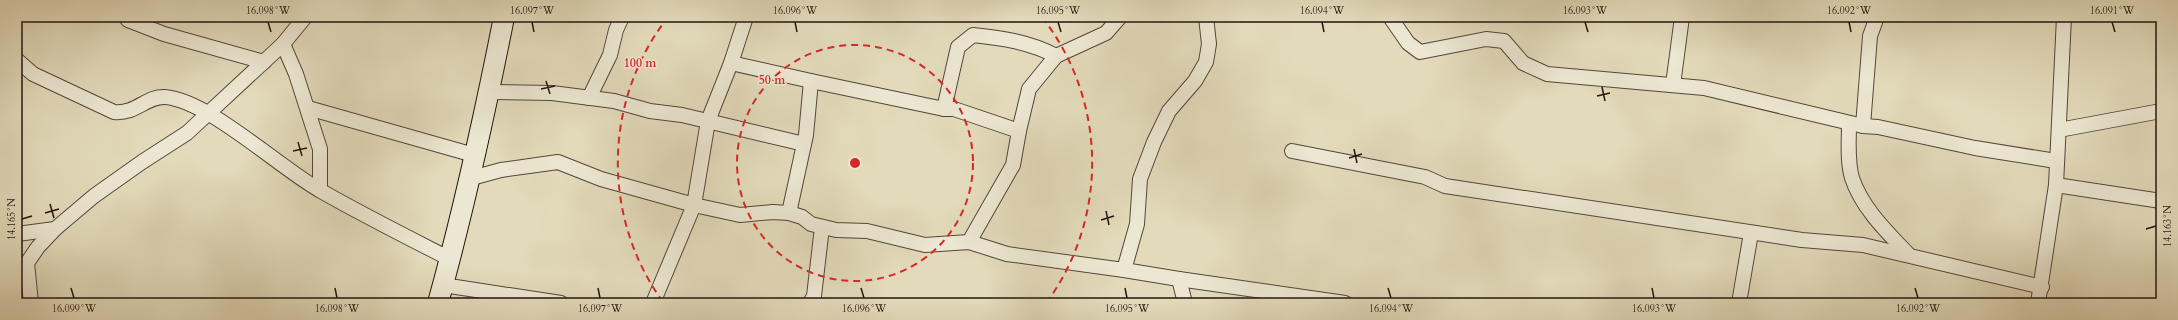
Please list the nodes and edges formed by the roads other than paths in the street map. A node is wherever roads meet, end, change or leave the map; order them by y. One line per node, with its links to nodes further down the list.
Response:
1 (126, 17): 15 (street)
2 (305, 17): 12 (street)
3 (504, 17): 19 (main road)
4 (622, 17): 20 (street)
5 (746, 17): 16 (street)
6 (1120, 17): 13 (street)
7 (1206, 17): 48 (street)
8 (1390, 17): 18 (street)
9 (1682, 17): 18 (street)
10 (1877, 17): 27 (street)
11 (2064, 17): 28 (street)
12 (283, 44): 15 (street); 21 (street)
13 (1056, 56): 22 (street); 29 (street)
14 (17, 60): 24 (street)
15 (264, 62): 24 (street)
16 (731, 63): 17 (street); 25 (street)
17 (811, 81): 22 (street); 30 (street)
18 (1673, 85): 26 (street)
19 (489, 92): 20 (street); 32 (main road)
20 (588, 98): 25 (street)
21 (308, 108): 32 (street); 36 (street)
22 (944, 109): 29 (street)
23 (2161, 111): 28 (street)
24 (208, 114): 36 (street); 41 (street)
25 (708, 121): 30 (street); 38 (street)
26 (1849, 123): 27 (street); 45 (street)
27 (1863, 126): 33 (street)
28 (2059, 130): 33 (street)
29 (1019, 131): 44 (street)
30 (804, 144): 39 (street)
31 (1292, 151): 42 (street)
32 (474, 155): 34 (main road)
33 (2056, 161): 35 (street)
34 (468, 179): 38 (street); 46 (main road)
35 (2056, 185): 37 (street); 50 (street)
36 (320, 190): 46 (street)
37 (2161, 201)
38 (694, 205): 39 (street); 54 (street)
39 (789, 213): 40 (street)
40 (822, 227): 44 (street); 55 (street)
41 (55, 229): 43 (street); 47 (street)
42 (1751, 232): 45 (street); 58 (street)
43 (17, 234)
44 (969, 242): 48 (street)
45 (1908, 254): 50 (street)
46 (450, 259): 51 (main road)
47 (22, 267): 52 (street)
48 (1124, 270): 49 (street)
49 (1179, 279): 56 (street); 57 (street)
50 (2042, 287): 59 (street)
51 (440, 294): 53 (street)
52 (31, 303)
53 (562, 303)
54 (653, 303)
55 (810, 303)
56 (1185, 303)
57 (1345, 303)
58 (1739, 303)
59 (2038, 303)

